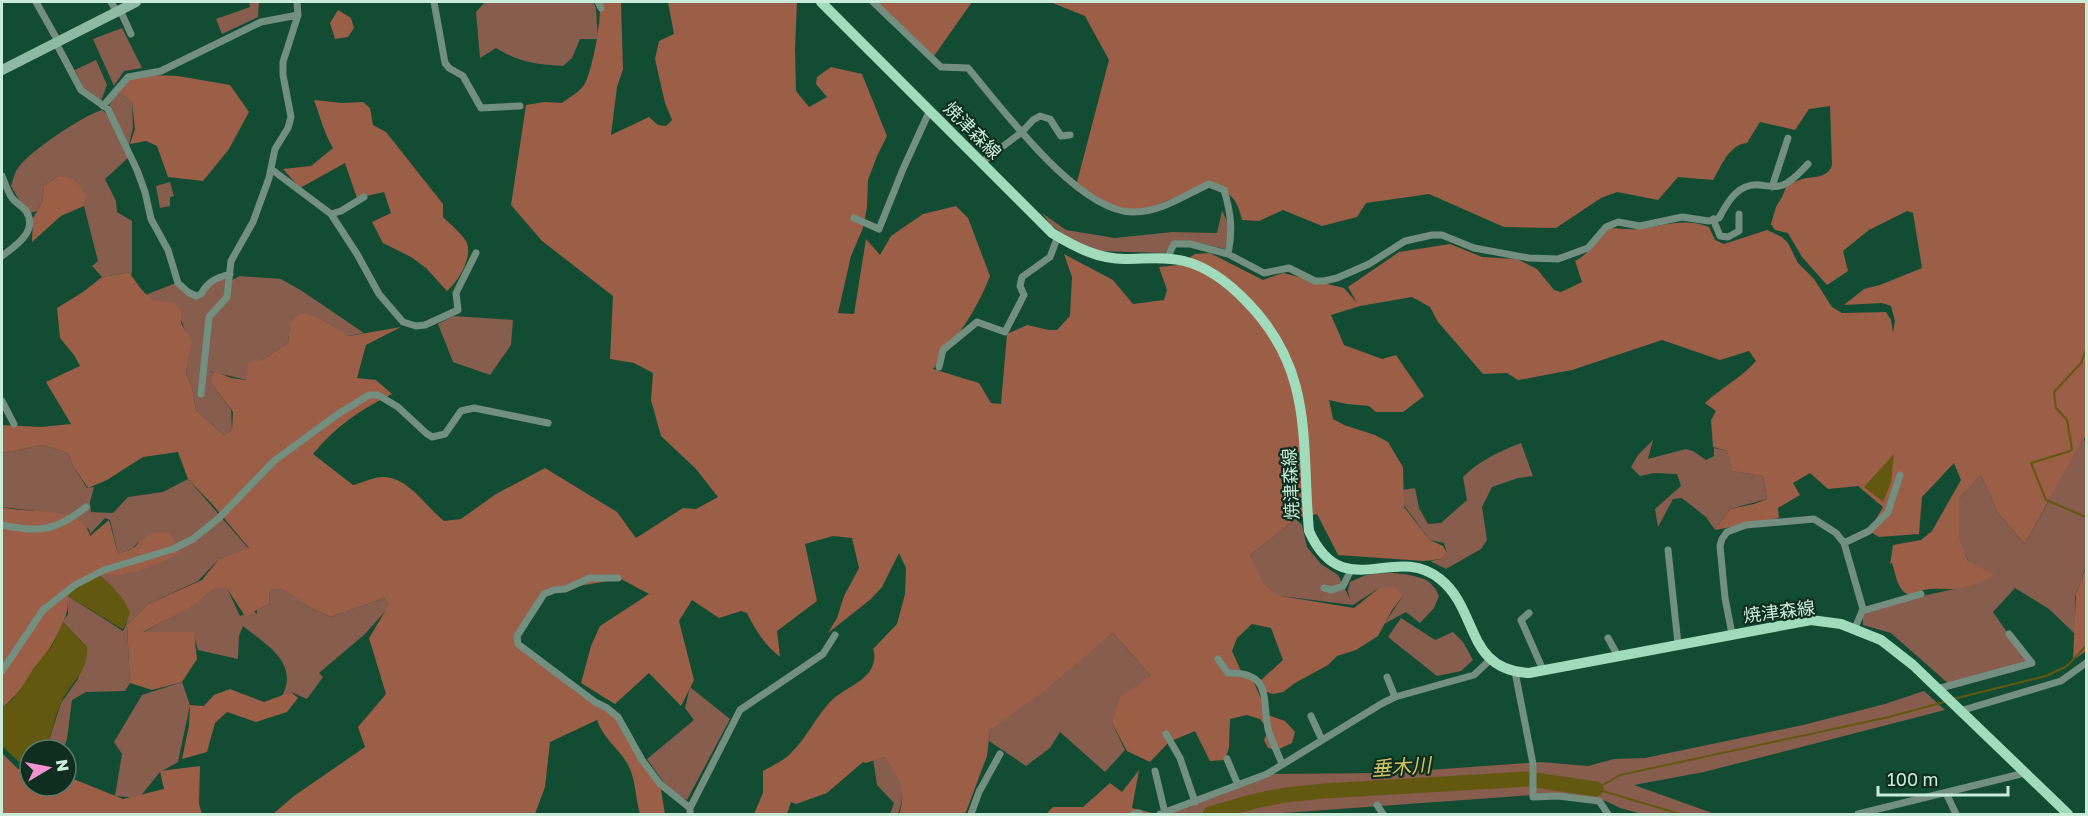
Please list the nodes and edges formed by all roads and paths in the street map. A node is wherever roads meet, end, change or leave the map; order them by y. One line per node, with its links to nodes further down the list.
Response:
1 (36, 2): 10 (street)
2 (136, 2): 7 (street)
3 (297, 2): 8 (street)
4 (434, 2): 13 (street)
5 (821, 2): 14 (main road, 焼津森線)
6 (873, 2): 15 (street)
7 (116, 8): 9 (street); 10 (street)
8 (298, 15): 12 (street); 20 (street)
9 (131, 34)
10 (57, 42): 11 (street); 12 (street)
11 (2, 70)
12 (103, 106): 33 (street)
13 (520, 106)
14 (930, 110): 18 (main road, 焼津森線); 26 (street)
15 (1022, 132): 16 (street); 18 (street); 30 (street)
16 (1070, 135)
17 (1788, 138): 22 (street)
18 (982, 162): 28 (main road, 焼津森線)
19 (1808, 164): 22 (street)
20 (271, 169): 24 (street); 33 (street)
21 (2, 176): 31 (street)
22 (1772, 187): 27 (street)
23 (364, 197): 24 (street)
24 (331, 213): 29 (street)
25 (1739, 214): 27 (street)
26 (854, 218)
27 (1713, 219): 30 (street)
28 (1058, 236): 32 (main road, 焼津森線); 34 (street)
29 (476, 253)
30 (1228, 254): 32 (street)
31 (2, 256)
32 (1167, 258): 44 (main road, 焼津森線)
33 (230, 274): 35 (street)
34 (939, 367)
35 (201, 394)
36 (2, 401): 38 (street)
37 (548, 423): 60 (street)
38 (14, 424)
39 (1900, 475): 42 (street)
40 (86, 507): 41 (street)
41 (2, 525)
42 (1844, 543): 48 (street); 51 (street)
43 (1668, 550): 55 (street)
44 (1351, 570): 46 (street); 58 (main road, 焼津森線)
45 (618, 578): 79 (street)
46 (1324, 588)
47 (1921, 594): 48 (street)
48 (1863, 611): 50 (street)
49 (1529, 613): 61 (street)
50 (1855, 628): 51 (main road, 焼津森線); 64 (main road, 焼津森線)
51 (1732, 634): 55 (main road, 焼津森線)
52 (2009, 634): 64 (street)
53 (835, 635): 79 (street)
54 (1608, 638): 56 (street)
55 (1678, 644): 56 (main road, 焼津森線)
56 (1618, 656): 61 (main road, 焼津森線)
57 (1218, 659): 72 (street)
58 (1491, 659): 62 (main road, 焼津森線); 65 (street)
59 (2086, 663): 66 (street)
60 (2, 670)
61 (1543, 670): 62 (main road, 焼津森線)
62 (1515, 672): 85 (street)
63 (1387, 677): 65 (street)
64 (1937, 689): 66 (main road, 焼津森線)
65 (1395, 697): 69 (street)
66 (1959, 709): 74 (main road, 焼津森線)
67 (1311, 716): 69 (street)
68 (1166, 734): 77 (street)
69 (1322, 740): 72 (street)
70 (1000, 754): 80 (street)
71 (1227, 759): 75 (street)
72 (1282, 764): 75 (street)
73 (1155, 771): 83 (street)
74 (2025, 773): 76 (street); 88 (main road, 焼津森線)
75 (1238, 785): 77 (street)
76 (1946, 793): 86 (street); 87 (street)
77 (1195, 802): 83 (street)
78 (1377, 805): 84 (street)
79 (690, 811)
80 (971, 814)
81 (1134, 814): 82 (street)
82 (1140, 814)
83 (1162, 814)
84 (1383, 814)
85 (1608, 814)
86 (1858, 814)
87 (1956, 814)
88 (2067, 814)

